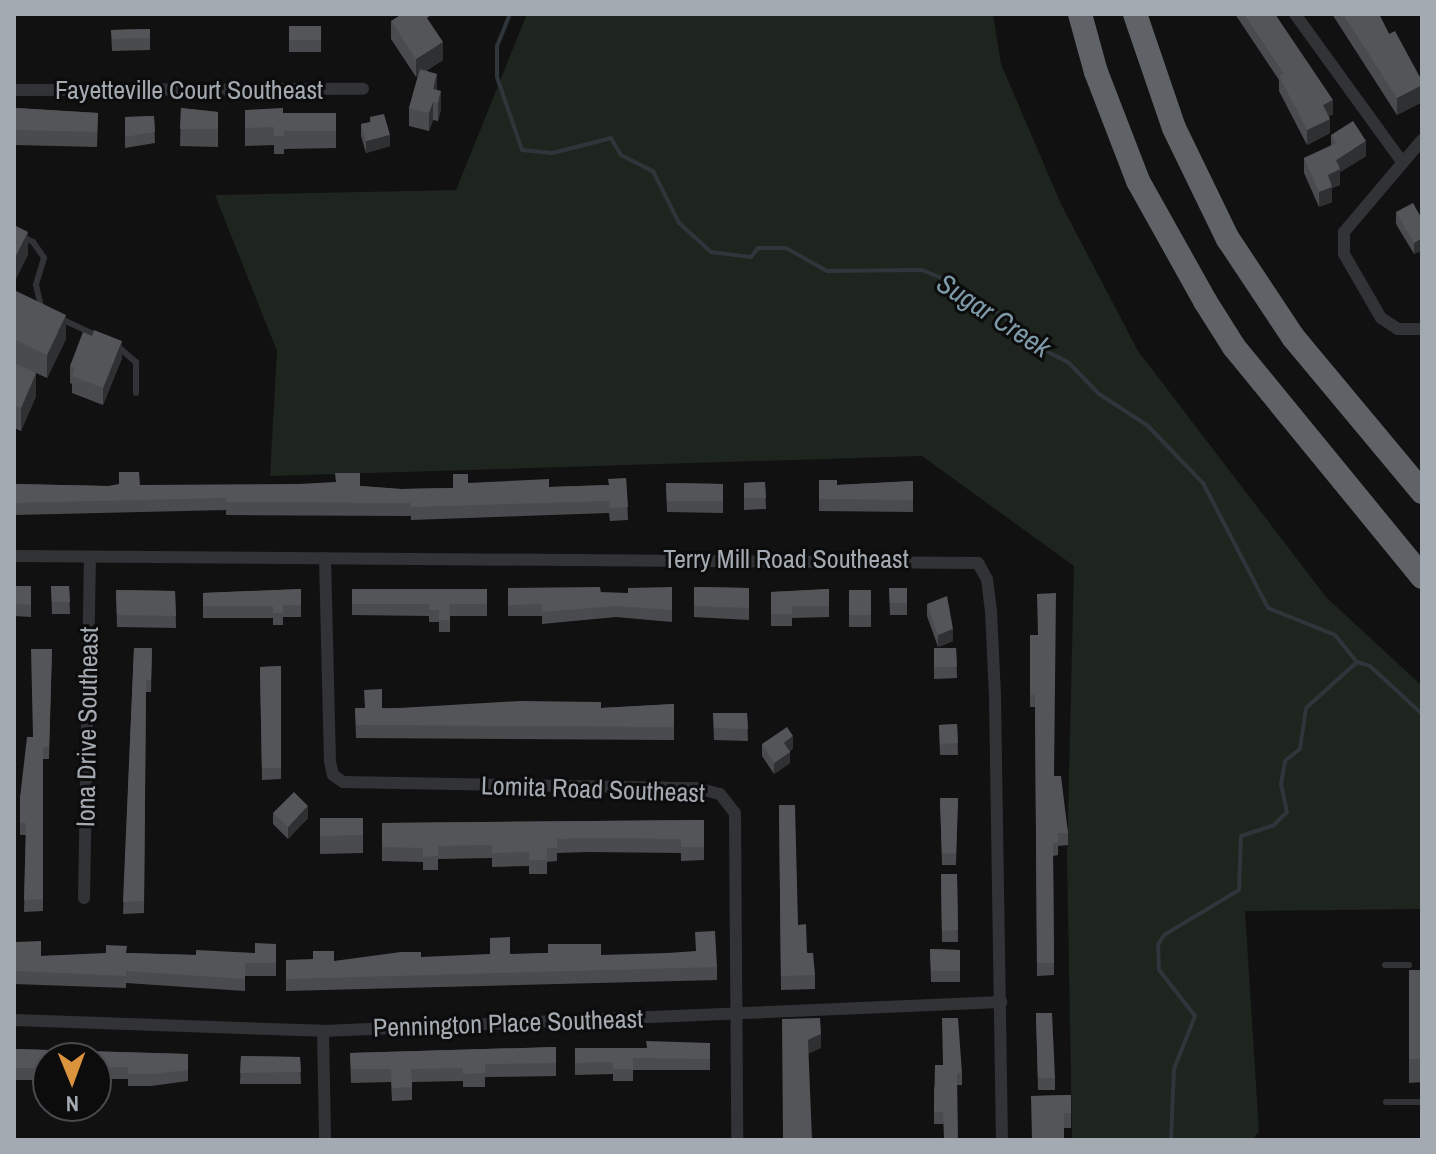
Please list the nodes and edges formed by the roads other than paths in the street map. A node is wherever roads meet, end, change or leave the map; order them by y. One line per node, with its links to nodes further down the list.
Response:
1 (1080, 14): 15 (highway)
2 (1135, 14): 11 (highway)
3 (1295, 14): 7 (street)
4 (363, 89): 5 (street, Fayetteville Court Southeast)
5 (14, 90)
6 (1422, 140): 7 (street)
7 (1402, 162): 9 (street)
8 (14, 233): 10 (lane)
9 (1422, 329)
10 (136, 393)
11 (1422, 492)
12 (14, 556): 13 (street, Terry Mill Road Southeast)
13 (90, 557): 14 (street, Terry Mill Road Southeast); 16 (street, Iona Drive Southeast)
14 (325, 558): 19 (street, Terry Mill Road Southeast); 20 (street, Lomita Road Southeast)
15 (1422, 577)
16 (84, 898)
17 (1385, 965): 18 (lane)
18 (1409, 965)
19 (1001, 1002): 20 (street, Pennington Place Southeast); 27 (street, Terry Mill Road Southeast)
20 (739, 1014): 22 (street, Pennington Place Southeast); 26 (street, Lomita Road Southeast)
21 (14, 1020): 22 (street, Pennington Place Southeast)
22 (323, 1031): 25 (street)
23 (1386, 1102): 24 (lane)
24 (1422, 1102)
25 (325, 1140)
26 (737, 1140)
27 (1002, 1140)

